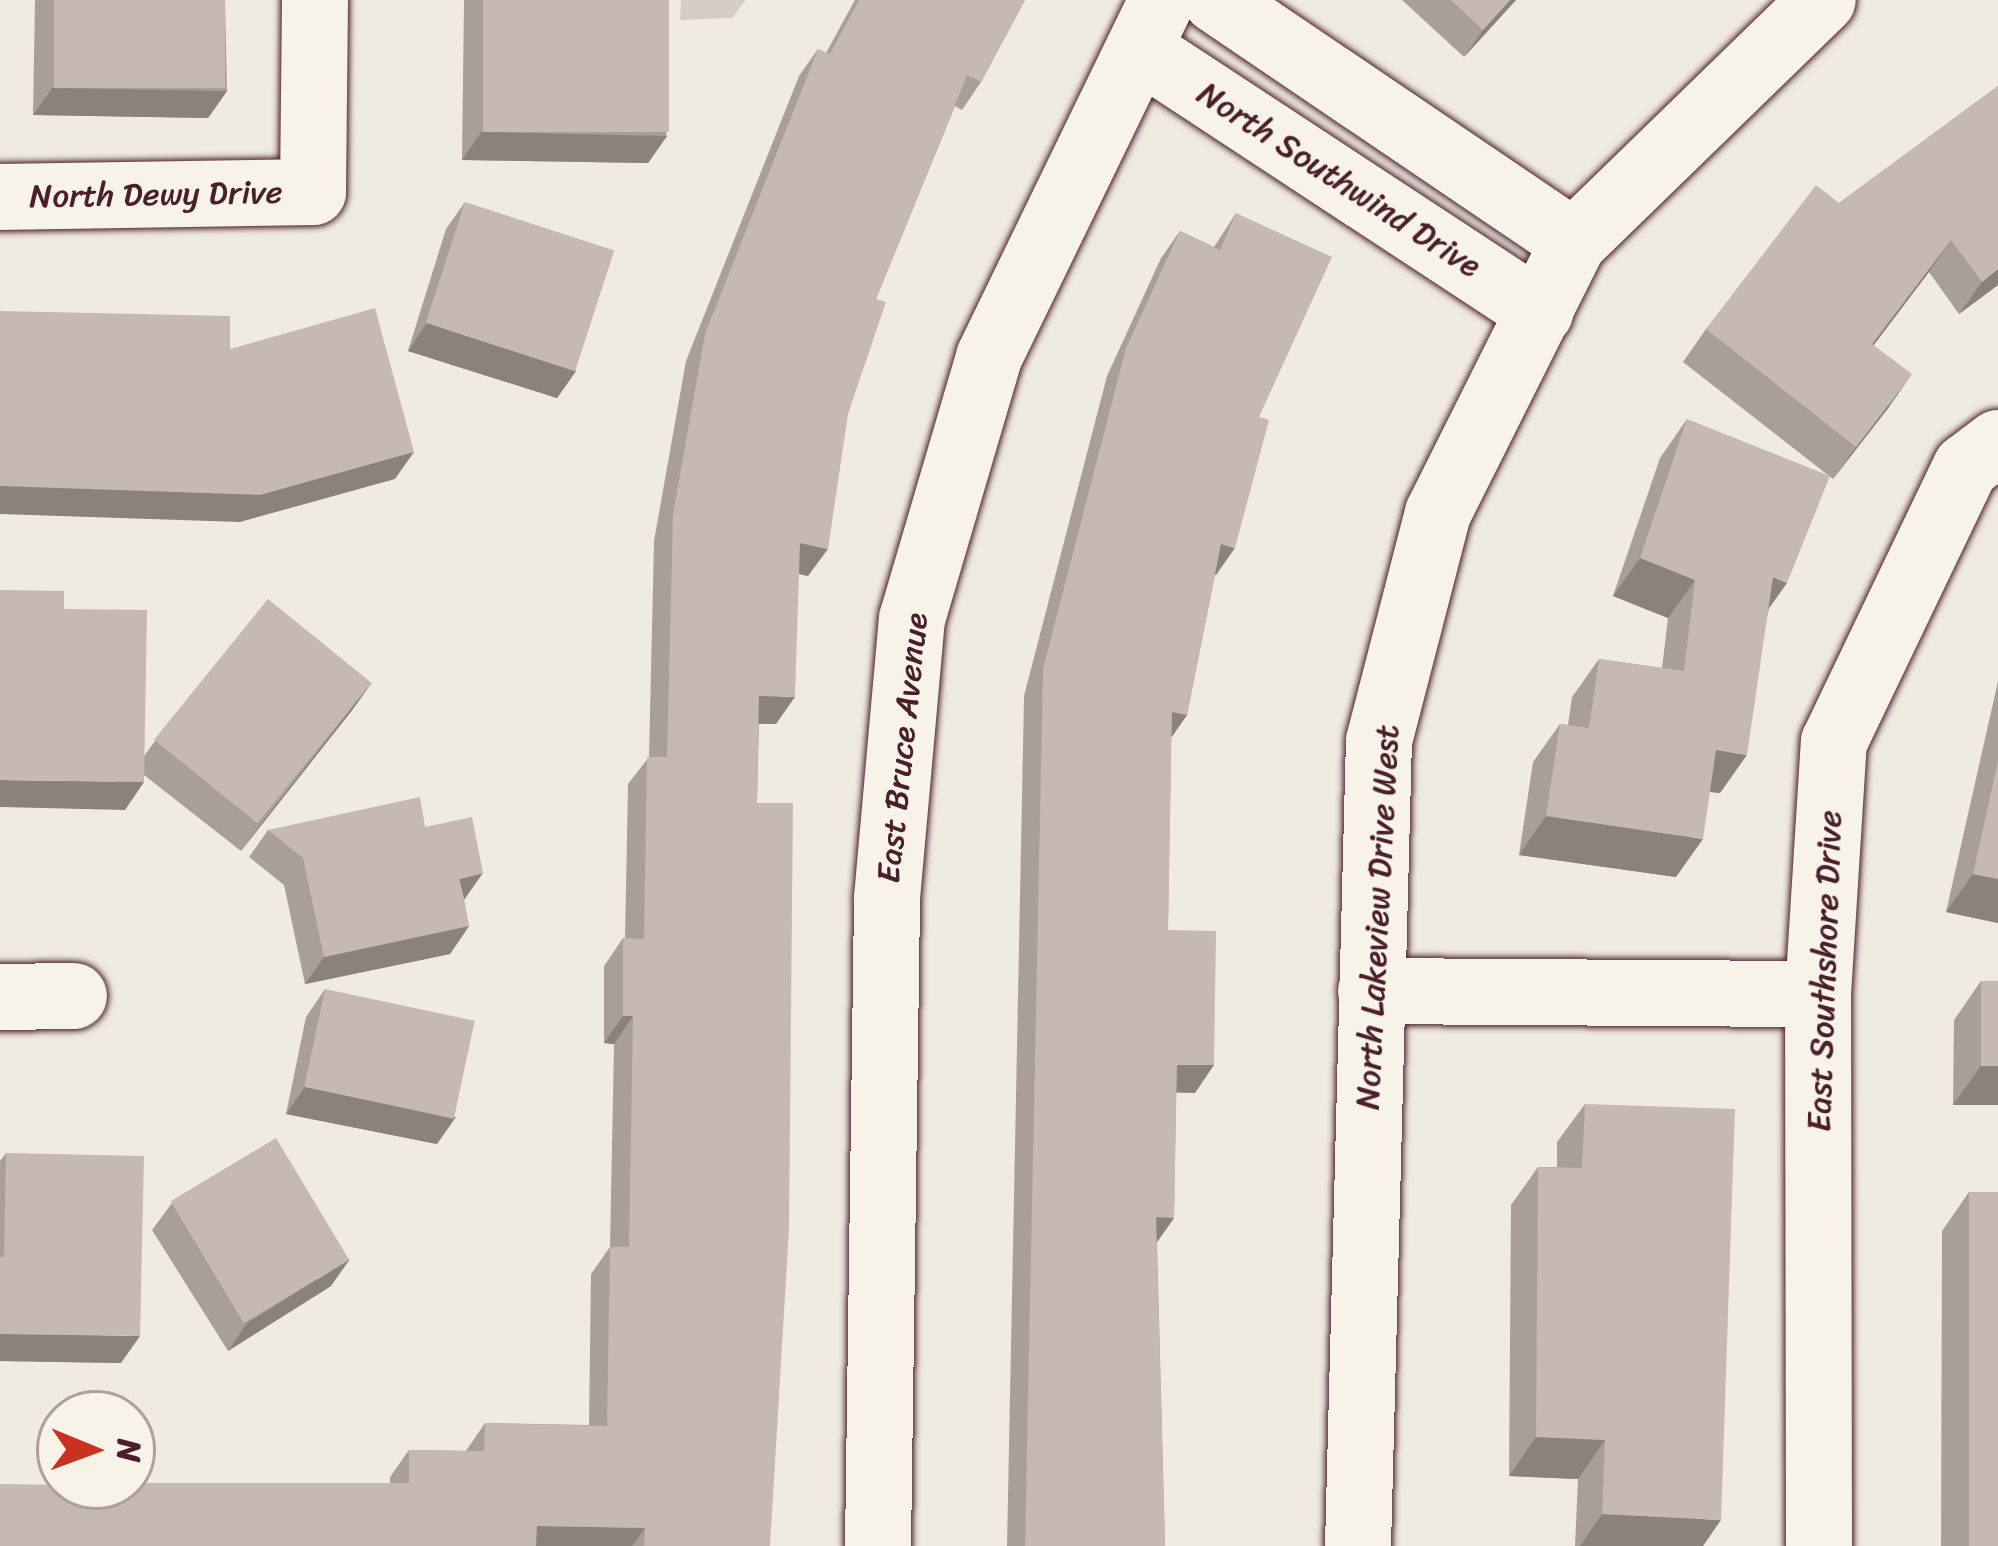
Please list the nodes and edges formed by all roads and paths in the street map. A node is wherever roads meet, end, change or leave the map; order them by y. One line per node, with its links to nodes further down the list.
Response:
1 (316, 0): 5 (street, North Dewy Drive)
2 (1216, 0): 6 (street)
3 (1823, 0): 6 (street, North Lakeview Drive West)
4 (1150, 24): 7 (street, North Southwind Drive); 13 (street, East Bruce Avenue)
5 (0, 197)
6 (1574, 242): 7 (street, North Lakeview Drive West)
7 (1540, 311): 9 (street, North Lakeview Drive West)
8 (1998, 443): 10 (street, East Southshore Drive)
9 (1371, 991): 10 (street); 14 (street, North Lakeview Drive West)
10 (1819, 994): 15 (street, East Southshore Drive)
11 (74, 996): 12 (street)
12 (0, 997)
13 (878, 1546)
14 (1358, 1546)
15 (1819, 1546)

